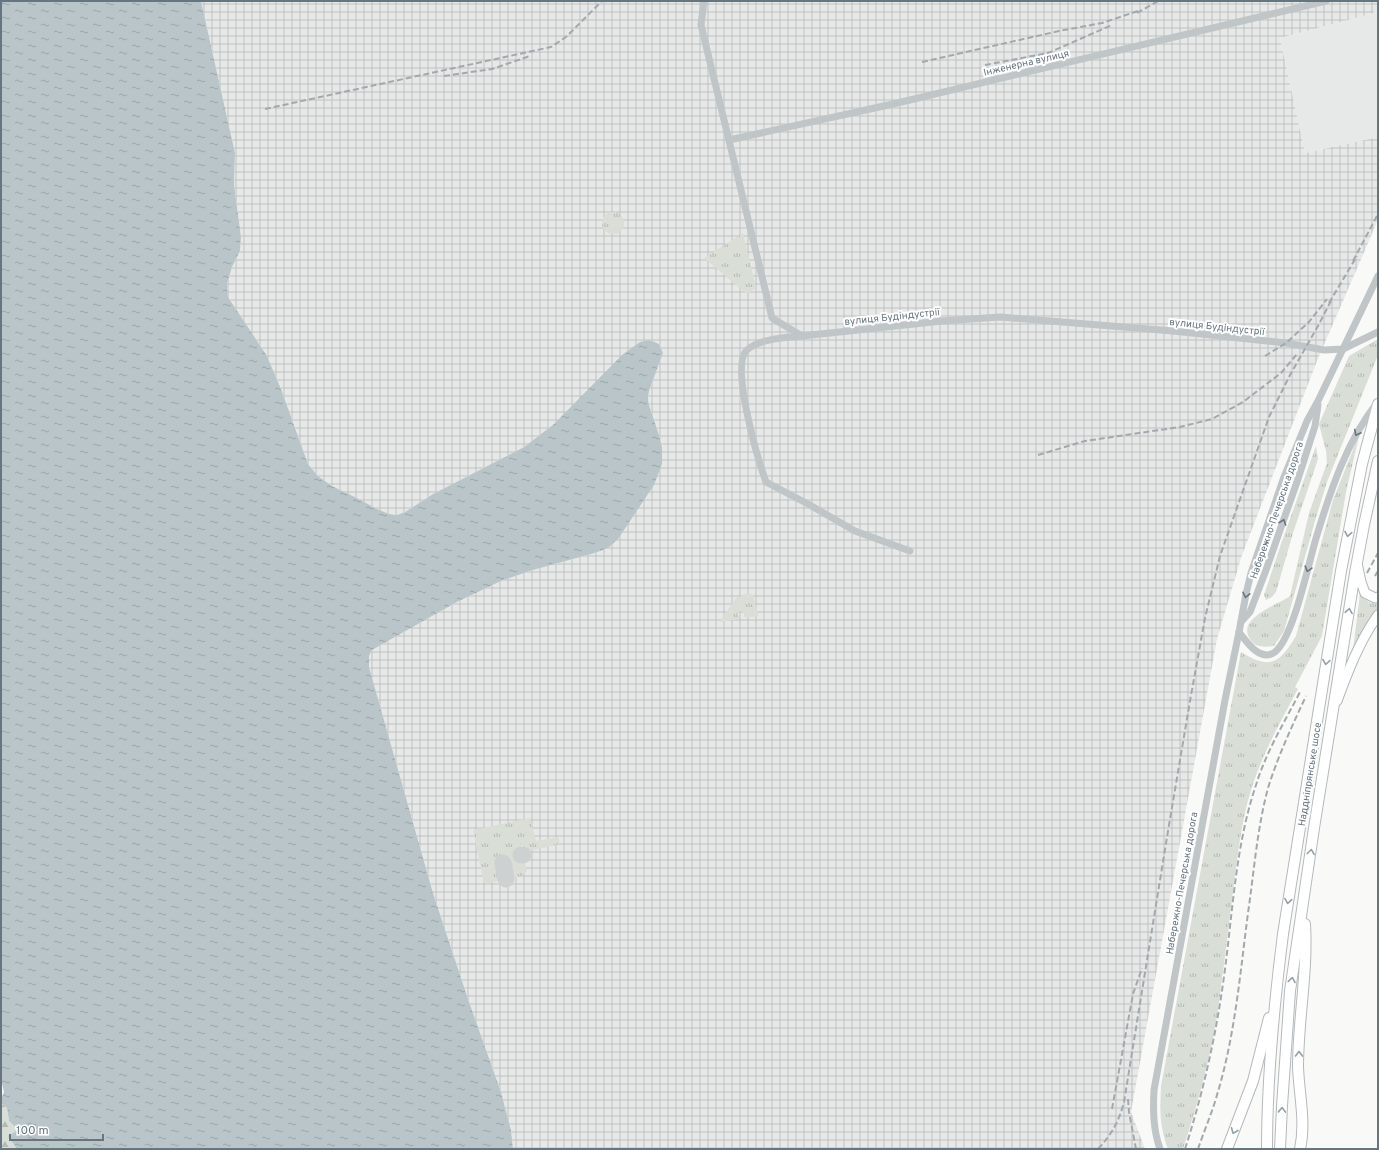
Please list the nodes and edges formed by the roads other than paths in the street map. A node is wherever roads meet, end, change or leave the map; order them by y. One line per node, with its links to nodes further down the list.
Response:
1 (704, 1): 3 (street)
2 (1326, 1): 3 (street, Інженерна вулиця)
3 (729, 140): 6 (street)
4 (1378, 276): 7 (street, Набережно-Печерська дорога)
5 (1378, 332): 7 (street)
6 (802, 336): 7 (street, вулиця Будіндустрії); 11 (street, вулиця Будіндустрії)
7 (1343, 349): 8 (street, Набережно-Печерська дорога)
8 (1318, 401): 15 (street, Набережно-Печерська дорога, one-way to 15); 15 (street, Набережно-Печерська дорога, one-way to 8)
9 (1378, 402): 16 (street, one-way to 16); 19 (main road, Наддніпрянське шосе, one-way to 19)
10 (1378, 461): 12 (main road, Наддніпрянське шосе)
11 (910, 551)
12 (1357, 562): 13 (street); 17 (main road, Наддніпрянське шосе, one-way to 12)
13 (1378, 597)
14 (1378, 615): 17 (street)
15 (1241, 622): 16 (street, Набережно-Печерська дорога)
16 (1239, 632): 20 (street, Набережно-Печерська дорога)
17 (1333, 712): 18 (main road, Наддніпрянське шосе, one-way to 17)
18 (1304, 900): 23 (main road, Наддніпрянське шосе, one-way to 18); 24 (main road, one-way to 18)
19 (1276, 989): 21 (main road, one-way to 21); 22 (main road, Наддніпрянське шосе)
20 (1160, 1149)
21 (1227, 1149)
22 (1267, 1149)
23 (1280, 1149)
24 (1300, 1149)

